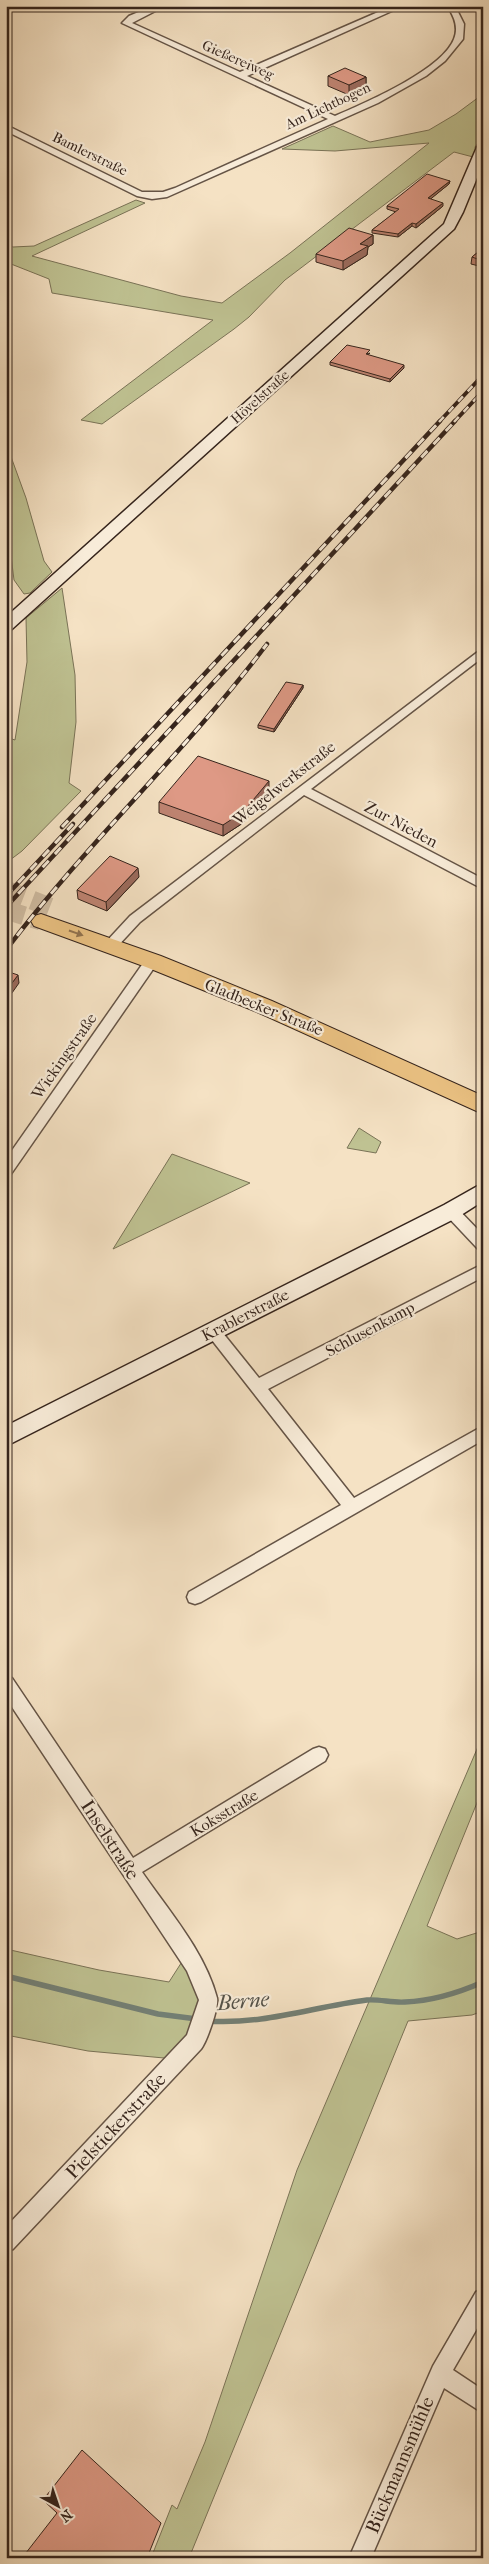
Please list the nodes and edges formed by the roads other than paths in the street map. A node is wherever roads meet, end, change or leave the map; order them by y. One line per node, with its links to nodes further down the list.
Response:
1 (161, 6): 4 (street, Gießereiweg)
2 (399, 6): 4 (street)
3 (451, 6): 5 (street, Am Lichtbogen)
4 (239, 76): 5 (street, Gießereiweg)
5 (334, 119): 8 (street, Am Lichtbogen)
6 (6, 128): 8 (street, Bamlerstraße)
7 (483, 147): 9 (main road, Hövelstraße)
8 (164, 195)
9 (6, 626)
10 (483, 651): 11 (street, Weigelwerkstraße)
11 (303, 790): 12 (street, Zur Nieden); 14 (street, Weigelwerkstraße)
12 (483, 885)
13 (46, 914): 14 (main road, Gladbecker Straße)
14 (115, 940): 15 (main road, Gladbecker Straße); 16 (main road, Gladbecker Straße)
15 (151, 962): 17 (main road, Gladbecker Straße); 18 (street, Wickingstraße)
16 (483, 1089)
17 (483, 1106)
18 (6, 1170)
19 (483, 1191): 20 (main road, Krablerstraße)
20 (451, 1211): 21 (street); 23 (main road, Krablerstraße)
21 (483, 1245)
22 (483, 1270): 24 (street, Schlusenkamp)
23 (213, 1331): 24 (street); 26 (main road, Krablerstraße)
24 (257, 1387): 27 (street)
25 (483, 1432): 27 (street)
26 (6, 1437)
27 (351, 1506): 28 (street)
28 (195, 1597)
29 (6, 1683): 31 (street, Inselstraße)
30 (319, 1755): 31 (street, Koksstraße)
31 (129, 1870): 32 (street, Inselstraße)
32 (208, 2000): 33 (street, Pielstickerstraße)
33 (6, 2242)
34 (483, 2299): 35 (street, Bückmannsmühle)
35 (440, 2373): 36 (street); 37 (street, Bückmannsmühle)
36 (483, 2403)
37 (360, 2558)

